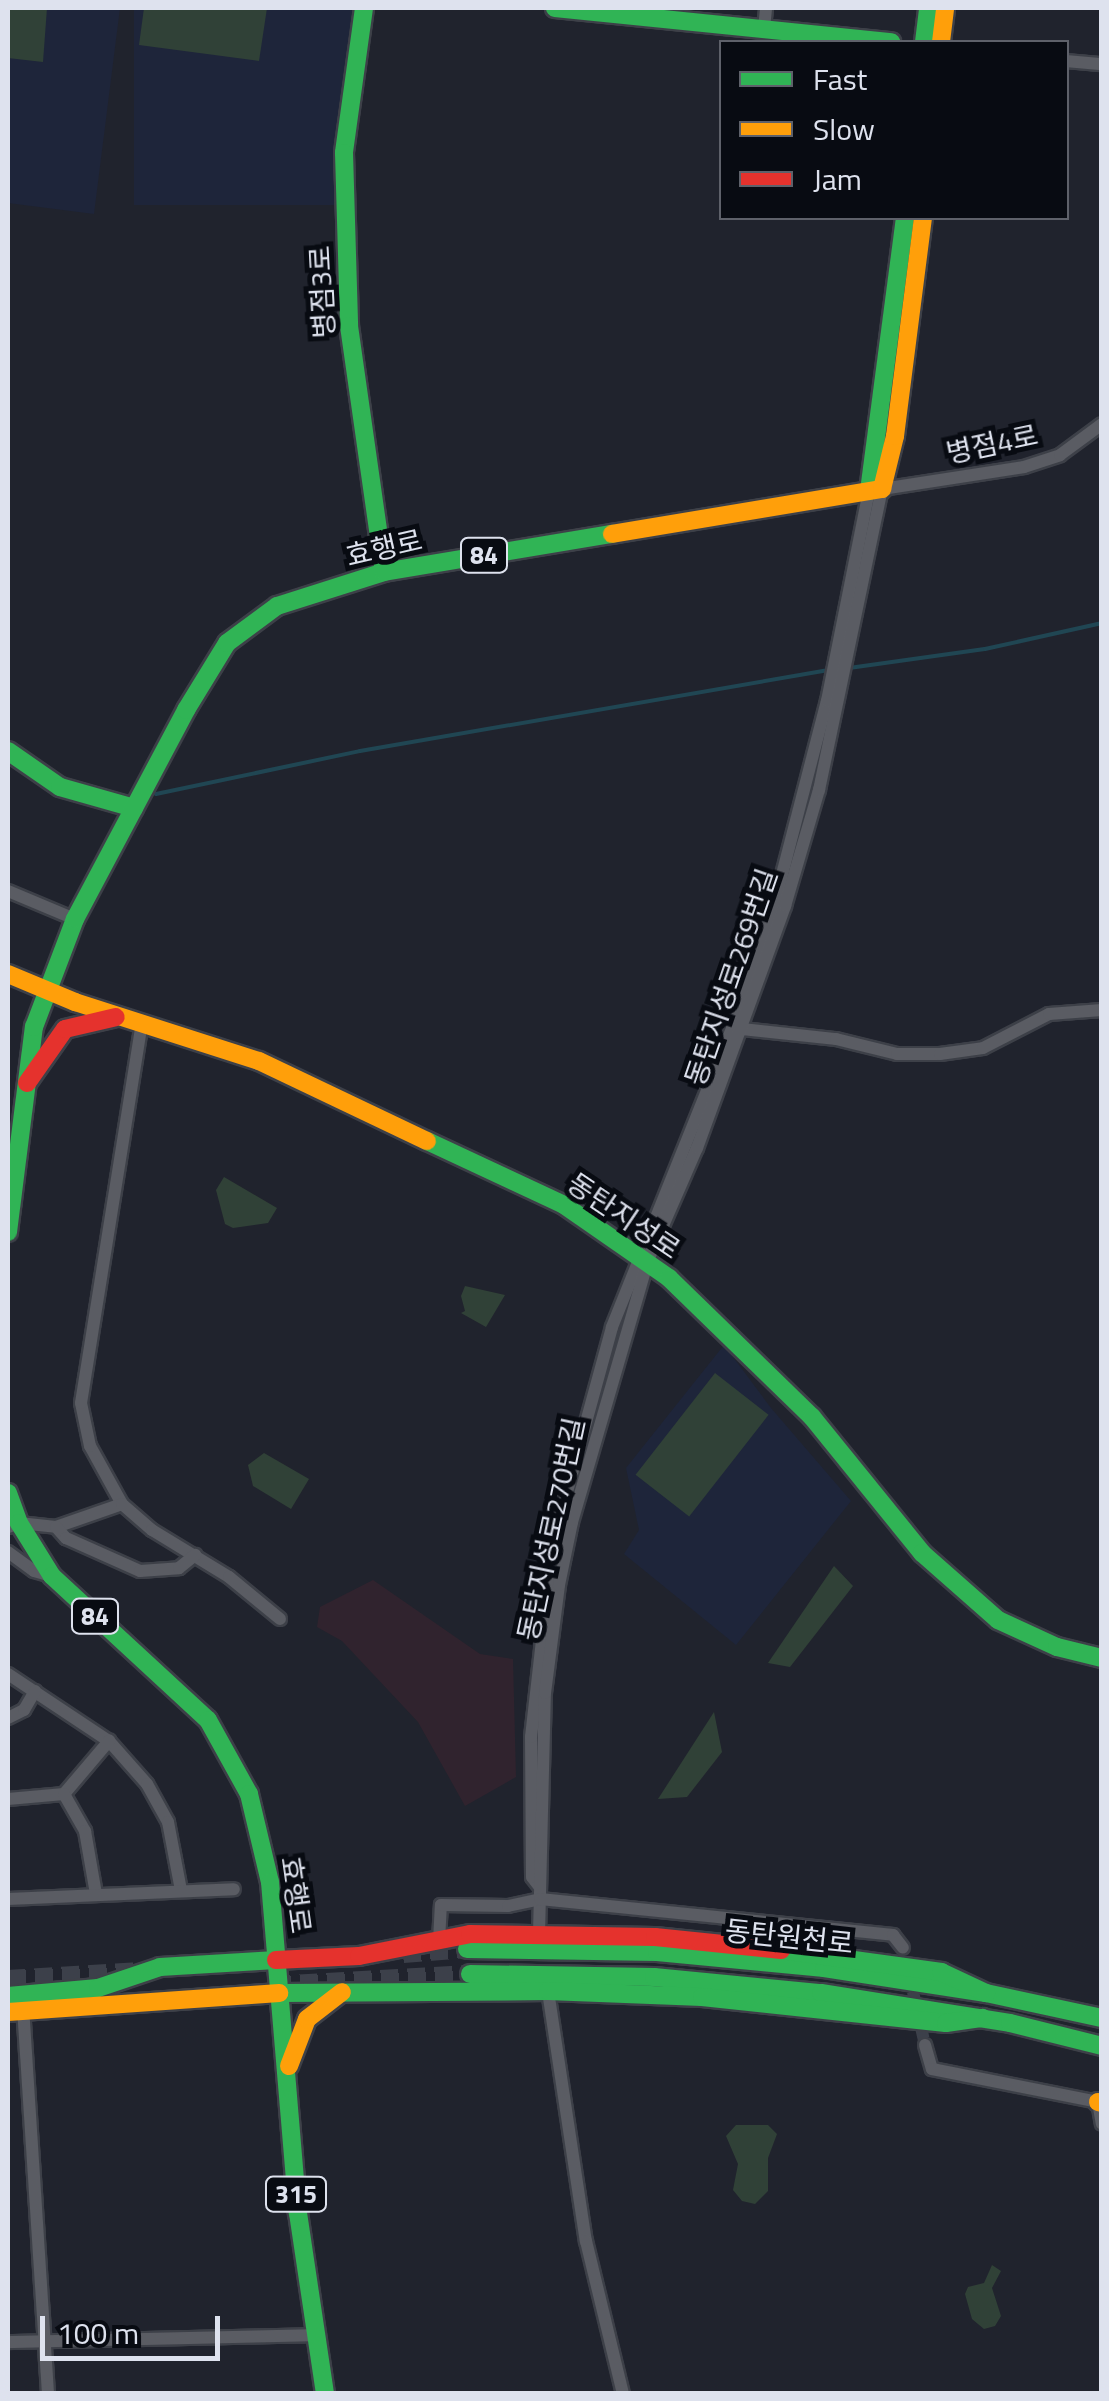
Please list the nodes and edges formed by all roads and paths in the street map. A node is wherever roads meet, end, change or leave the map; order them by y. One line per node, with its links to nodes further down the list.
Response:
1 (364, 8): 16 (main road, 병점3로)
2 (555, 8): 6 (main road)
3 (766, 8): 6 (street)
4 (928, 8): 8 (main road)
5 (945, 8): 9 (main road)
6 (764, 28): 7 (main road)
7 (872, 40)
8 (924, 40)
9 (941, 40)
10 (1069, 61): 11 (street)
11 (1102, 64)
12 (904, 220): 15 (main road)
13 (923, 220): 15 (main road)
14 (1102, 424): 15 (street, 병점4로)
15 (876, 490): 16 (main road, 효행로 / 84); 17 (street)
16 (384, 572): 19 (main road, 효행로 / 84)
17 (833, 702): 27 (street, 동탄지성로269번길); 31 (street)
18 (8, 751): 19 (main road)
19 (130, 815): 21 (main road, 84)
20 (8, 891): 21 (street)
21 (75, 919): 23 (main road, 84)
22 (8, 974): 23 (main road, 동탄지성로)
23 (48, 991): 25 (main road, 동탄지성로); 28 (main road, 84)
24 (1102, 1010): 27 (street)
25 (120, 1016): 26 (main road, 동탄지성로); 28 (main road)
26 (142, 1023): 31 (main road, 동탄지성로); 33 (street)
27 (742, 1029): 31 (street, 동탄지성로269번길)
28 (26, 1083): 29 (main road, 84)
29 (14, 1146): 30 (main road, 84)
30 (8, 1232)
31 (644, 1257): 40 (main road, 동탄지성로); 49 (street)
32 (8, 1492): 34 (main road, 효행로 / 84)
33 (122, 1504): 35 (street); 37 (street)
34 (13, 1525): 35 (street); 38 (main road, 효행로 / 84)
35 (56, 1526): 37 (street)
36 (8, 1552): 38 (street)
37 (194, 1555): 39 (street)
38 (52, 1576): 57 (main road, 효행로 / 84)
39 (280, 1620)
40 (1102, 1658)
41 (8, 1674): 42 (street)
42 (35, 1691): 43 (street); 44 (street)
43 (8, 1718)
44 (109, 1741): 45 (street); 48 (street)
45 (64, 1794): 46 (street); 50 (street)
46 (8, 1800)
47 (234, 1889): 48 (street)
48 (182, 1890): 50 (street)
49 (539, 1892): 52 (street); 53 (street); 54 (street)
50 (96, 1894): 51 (street)
51 (8, 1899)
52 (539, 1934): 53 (main road); 62 (main road)
53 (439, 1942): 56 (main road)
54 (902, 1948)
55 (467, 1949): 62 (main road, 동탄원천로)
56 (359, 1956): 57 (main road); 60 (main road)
57 (276, 1960): 61 (main road, 효행로 / 84); 63 (main road)
58 (470, 1974): 64 (main road, 동탄원천로)
59 (548, 1991): 60 (main road); 64 (main road); 76 (street)
60 (352, 1992): 61 (main road); 68 (main road)
61 (279, 1993): 63 (main road); 68 (main road, 효행로 / 315)
62 (986, 1993): 65 (main road, 동탄원천로)
63 (15, 2003): 72 (street)
64 (984, 2018): 67 (main road, 동탄원천로)
65 (1102, 2018)
66 (925, 2045): 69 (street)
67 (1102, 2046)
68 (286, 2078): 71 (main road, 효행로 / 315)
69 (1100, 2103): 70 (street)
70 (1102, 2124)
71 (315, 2336): 72 (street); 75 (main road, 효행로 / 315)
72 (44, 2338): 73 (street); 74 (street)
73 (8, 2342)
74 (48, 2394)
75 (325, 2394)
76 (623, 2394)

